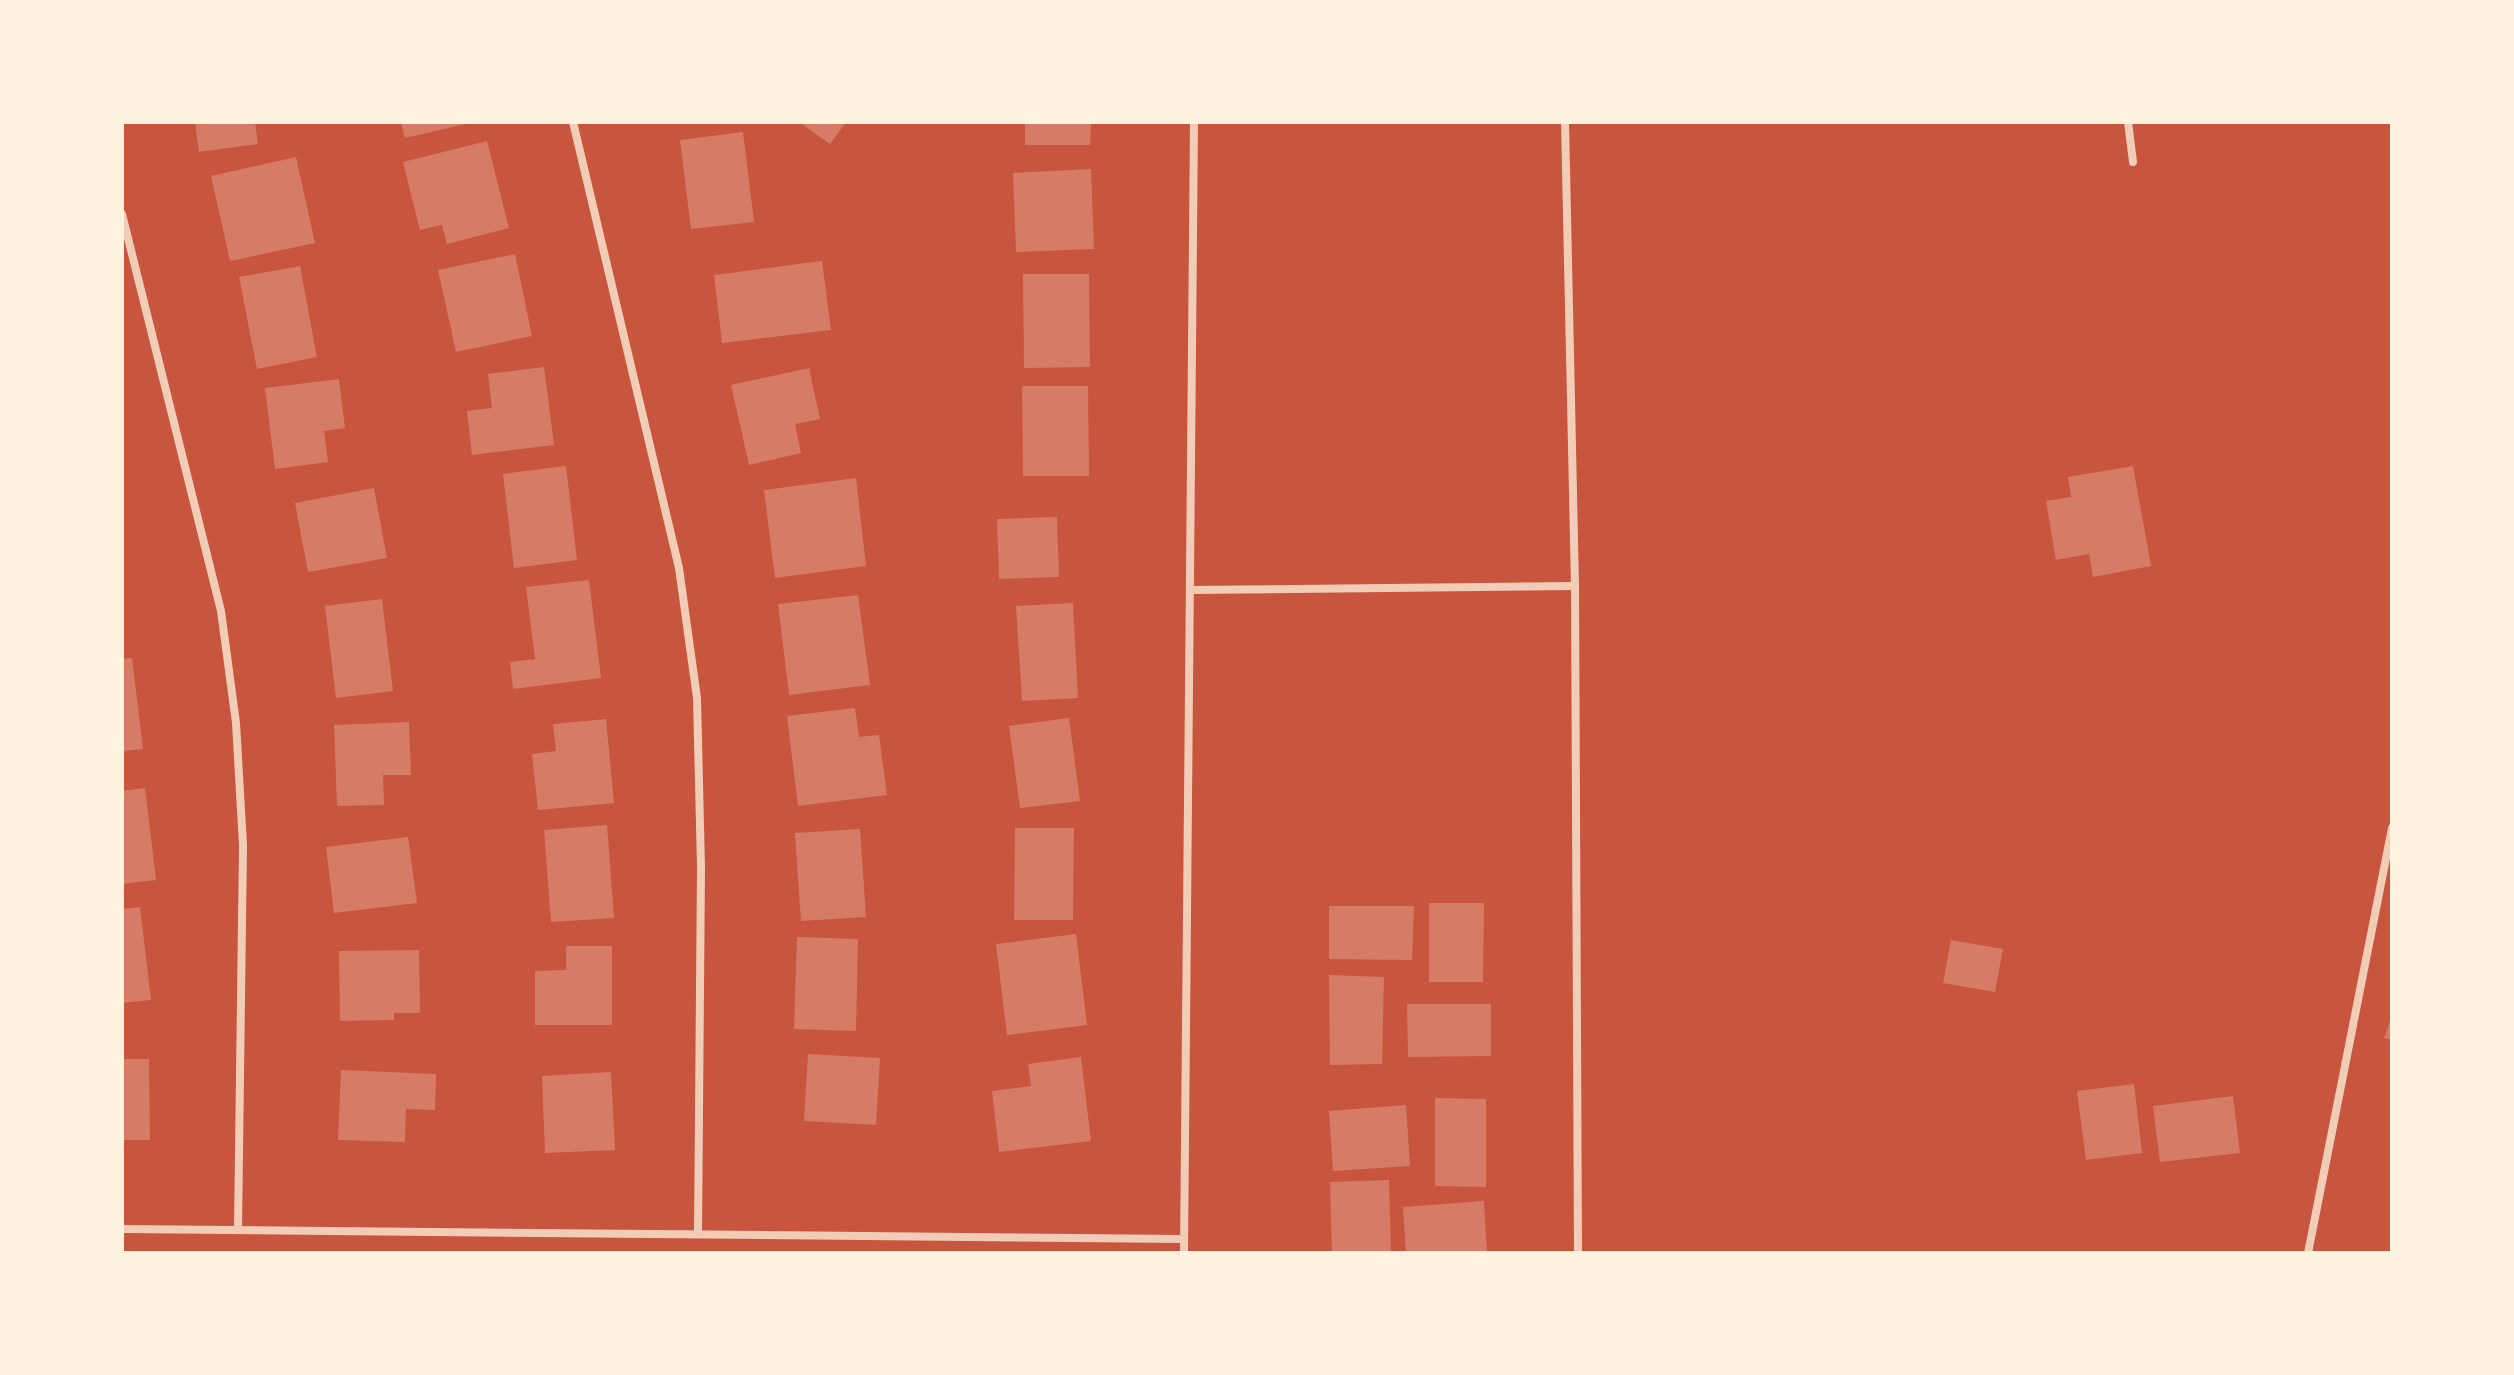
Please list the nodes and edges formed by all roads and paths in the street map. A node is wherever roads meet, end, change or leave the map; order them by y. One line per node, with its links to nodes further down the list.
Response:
1 (573, 122): 12 (street)
2 (1194, 122): 8 (street)
3 (1565, 122): 7 (street)
4 (2128, 122): 5 (street)
5 (2133, 162)
6 (122, 214): 11 (street)
7 (1575, 586): 8 (street); 15 (street)
8 (1190, 590): 13 (street)
9 (2392, 828): 16 (street)
10 (122, 1229): 11 (street)
11 (238, 1229): 12 (street)
12 (698, 1234): 13 (street)
13 (1184, 1239): 14 (street)
14 (1184, 1253)
15 (1578, 1253)
16 (2308, 1253)

